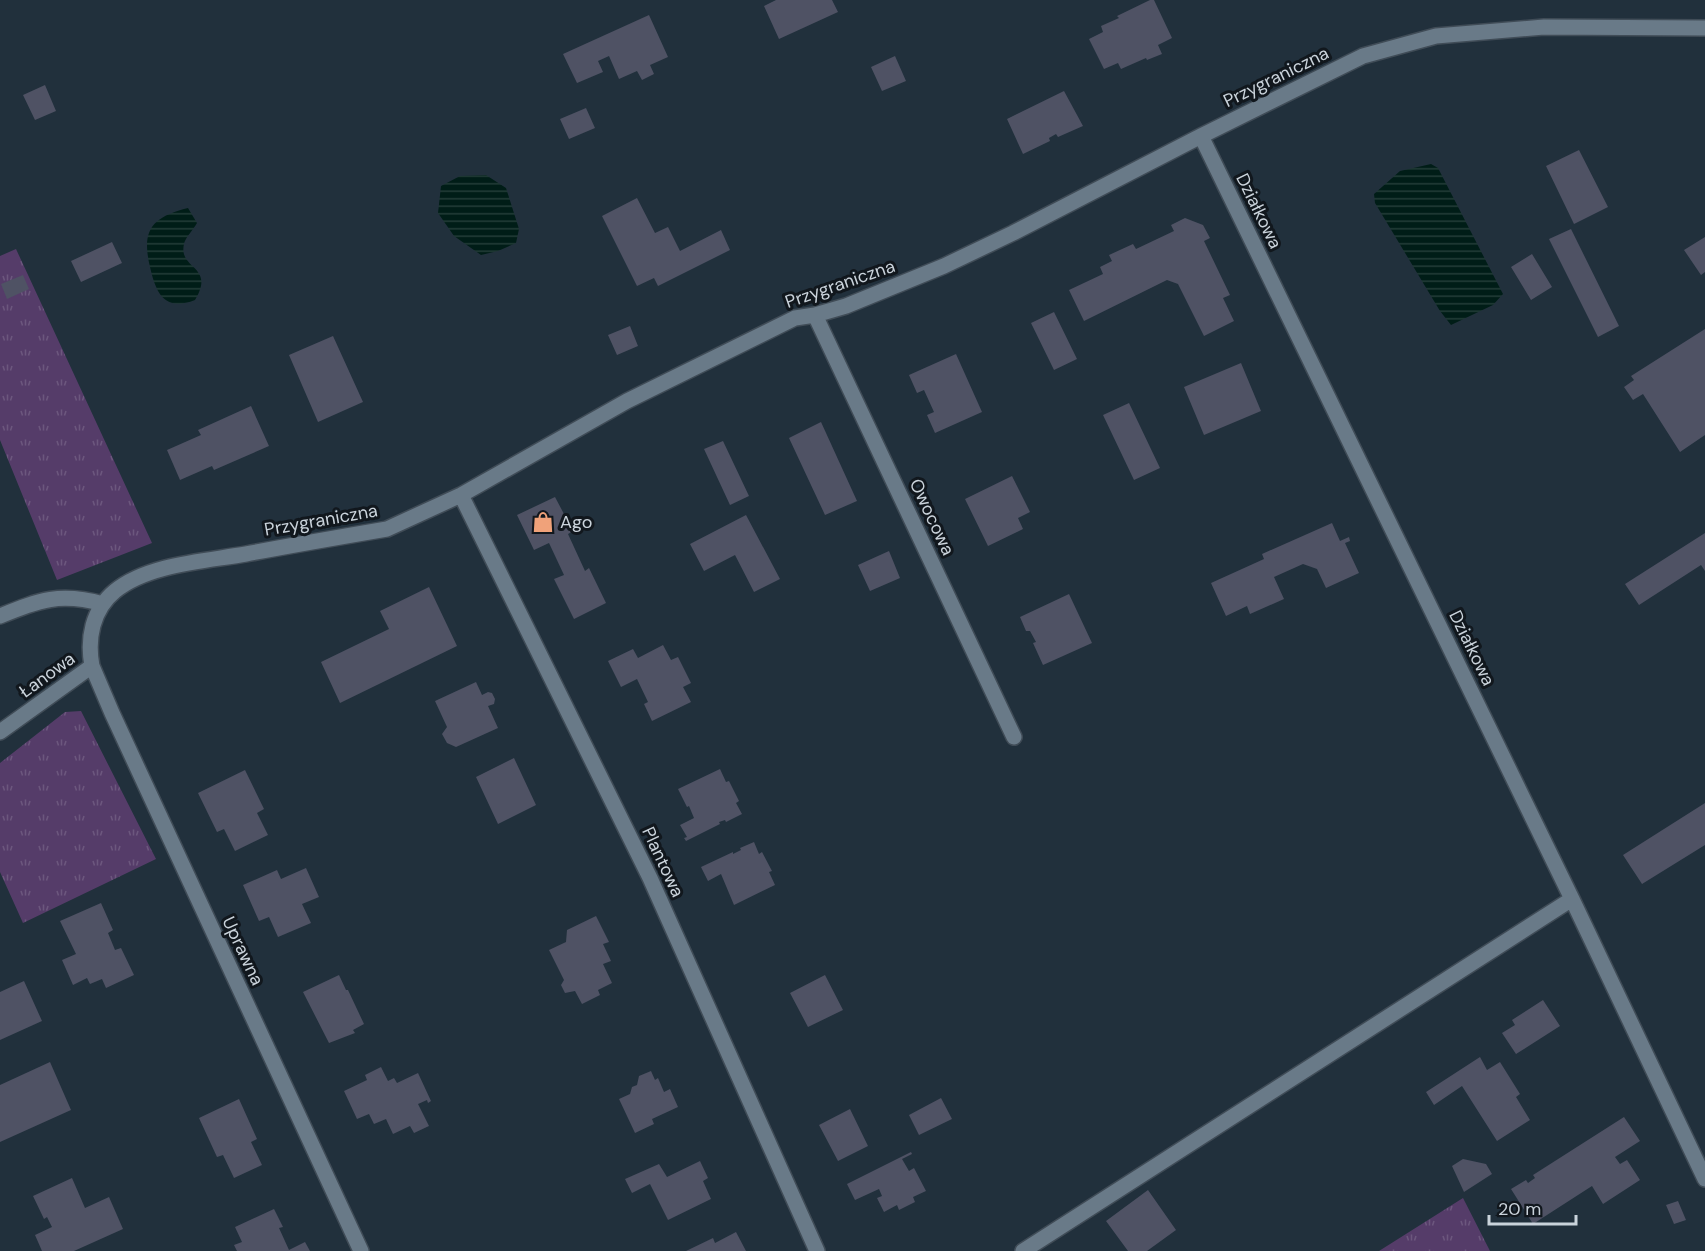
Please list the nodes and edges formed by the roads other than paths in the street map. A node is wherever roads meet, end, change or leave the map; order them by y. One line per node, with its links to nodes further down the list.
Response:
1 (1705, 28): 2 (street, Przygraniczna)
2 (1201, 136): 3 (street, Przygraniczna); 10 (street, Działkowa)
3 (815, 315): 4 (street, Przygraniczna); 9 (street, Owocowa)
4 (461, 495): 5 (street, Przygraniczna); 13 (street, Plantowa)
5 (103, 604): 6 (street); 7 (street, Łanowa)
6 (0, 616)
7 (92, 666): 8 (street, Łanowa); 12 (street, Uprawna)
8 (0, 732)
9 (1014, 737)
10 (1572, 899): 11 (street, Działkowa); 14 (street)
11 (1705, 1179)
12 (361, 1251)
13 (817, 1251)
14 (1023, 1251)

